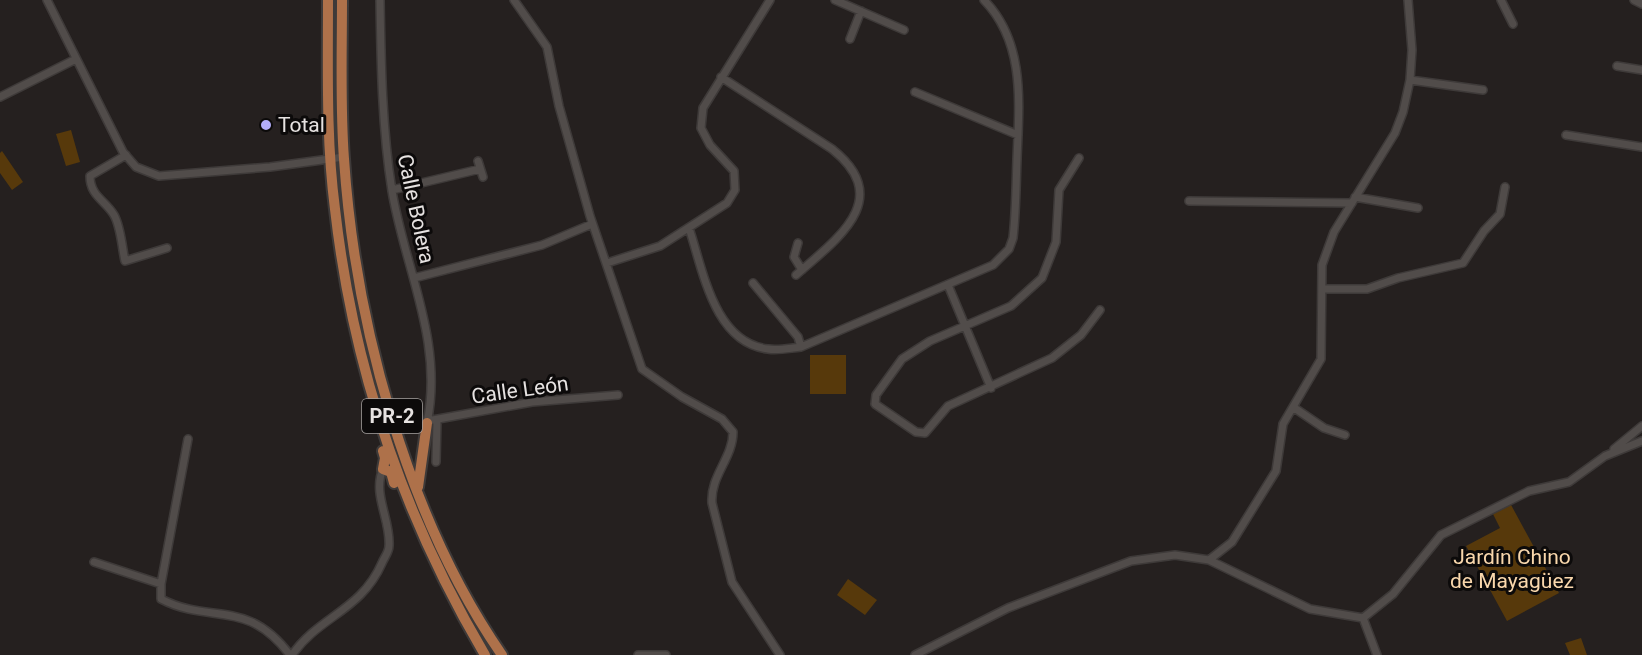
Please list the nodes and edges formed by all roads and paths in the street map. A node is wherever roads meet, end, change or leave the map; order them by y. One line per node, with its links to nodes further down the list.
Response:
1 (47, 0): 17 (street)
2 (328, 0): 30 (highway, PR-2)
3 (342, 0): 29 (highway, PR-2)
4 (380, 0): 34 (street, Calle Bolera)
5 (514, 0): 38 (street)
6 (770, 0): 20 (street)
7 (835, 0): 13 (street)
8 (984, 0): 25 (street)
9 (1408, 0): 21 (street)
10 (1501, 0): 14 (street)
11 (1634, 0): 12 (street)
12 (1642, 4)
13 (861, 11): 15 (street); 16 (street)
14 (1513, 24)
15 (904, 30)
16 (850, 39)
17 (76, 59): 24 (street); 28 (street)
18 (1617, 66): 19 (street)
19 (1642, 70)
20 (722, 77): 39 (street); 40 (street)
21 (1410, 80): 22 (street); 35 (street)
22 (1483, 90)
23 (915, 92): 25 (street)
24 (0, 97)
25 (1018, 135): 45 (street)
26 (1566, 135): 27 (street)
27 (1642, 147)
28 (126, 155): 30 (street); 41 (street)
29 (344, 157): 30 (street); 60 (highway, PR-2)
30 (330, 159): 55 (highway, PR-2)
31 (1077, 161): 50 (street)
32 (480, 169): 34 (street)
33 (1505, 188): 46 (street)
34 (392, 190): 43 (street, Calle Bolera)
35 (1353, 200): 36 (street); 37 (street); 46 (street)
36 (1189, 201)
37 (1418, 208)
38 (592, 224): 42 (street); 43 (street)
39 (689, 228): 42 (street); 51 (street)
40 (798, 243)
41 (167, 248)
42 (607, 263): 76 (street)
43 (414, 278): 56 (street, Calle Bolera)
44 (753, 283): 47 (street)
45 (948, 285): 50 (street); 51 (street)
46 (1322, 289): 54 (street)
47 (759, 290): 48 (street); 51 (street)
48 (754, 298)
49 (1100, 310): 52 (street)
50 (966, 327): 52 (street); 52 (street)
51 (801, 347)
52 (991, 387)
53 (618, 396): 56 (street, Calle León)
54 (1293, 407): 58 (street); 67 (street)
55 (375, 409): 64 (highway); 66 (highway, PR-2)
56 (430, 421): 60 (highway); 63 (street, Calle Bolera); 65 (highway)
57 (1642, 426): 62 (street)
58 (1345, 435)
59 (188, 439): 69 (street)
60 (400, 441): 65 (highway, PR-2)
61 (1642, 441): 62 (street)
62 (1605, 456): 70 (street)
63 (436, 462)
64 (383, 469): 66 (highway); 71 (street)
65 (418, 490): 73 (highway, PR-2)
66 (412, 511): 72 (highway, PR-2)
67 (1209, 560): 70 (street); 77 (street)
68 (94, 562): 69 (street)
69 (161, 584): 71 (street)
70 (1363, 618): 78 (street)
71 (291, 655)
72 (485, 655)
73 (502, 655)
74 (638, 655): 75 (street)
75 (666, 655)
76 (780, 655)
77 (915, 655)
78 (1377, 655)

